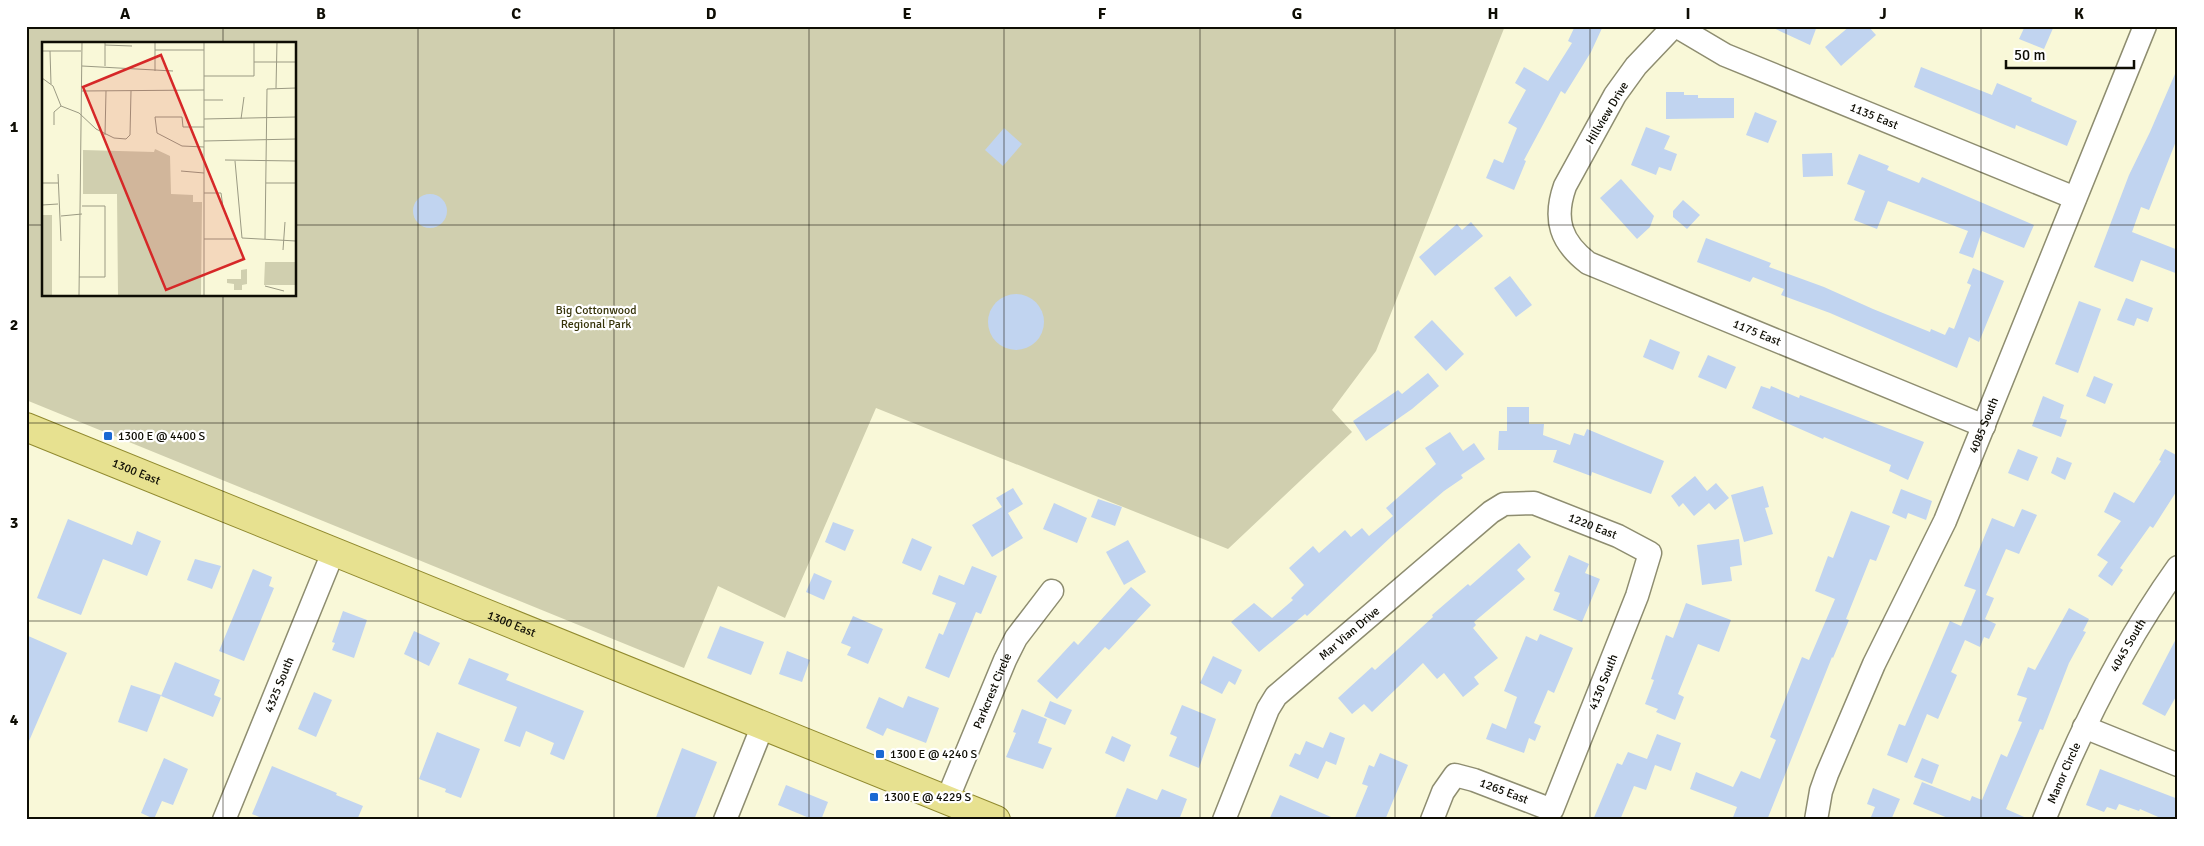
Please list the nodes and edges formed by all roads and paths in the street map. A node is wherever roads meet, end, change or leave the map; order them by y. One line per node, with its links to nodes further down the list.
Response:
1 (1675, 26): 3 (street, 1135 East); 4 (street, Hillview Drive)
2 (2145, 26): 3 (street, 4085 South)
3 (2075, 198): 5 (street, 4085 South)
4 (1560, 210): 5 (street, 1175 East)
5 (1984, 426): 22 (street, 4085 South)
6 (26, 427): 8 (main road, 1300 East)
7 (1534, 502): 9 (street, 1220 East); 20 (street, Mar Vian Drive)
8 (334, 550): 12 (main road, 1300 East); 17 (street, 4325 South)
9 (1650, 553): 16 (street, 4130 South)
10 (2178, 567): 13 (street, 4045 South)
11 (1052, 591): 15 (street, Parkcrest Circle)
12 (763, 724): 15 (main road, 1300 East); 18 (street)
13 (2084, 727): 14 (street); 23 (street, Manor Circle)
14 (2178, 765)
15 (947, 800): 19 (main road, 1300 East)
16 (1552, 810): 21 (street, 1265 East)
17 (224, 820)
18 (725, 820)
19 (996, 820)
20 (1224, 820)
21 (1432, 820)
22 (1816, 820)
23 (2044, 820)

